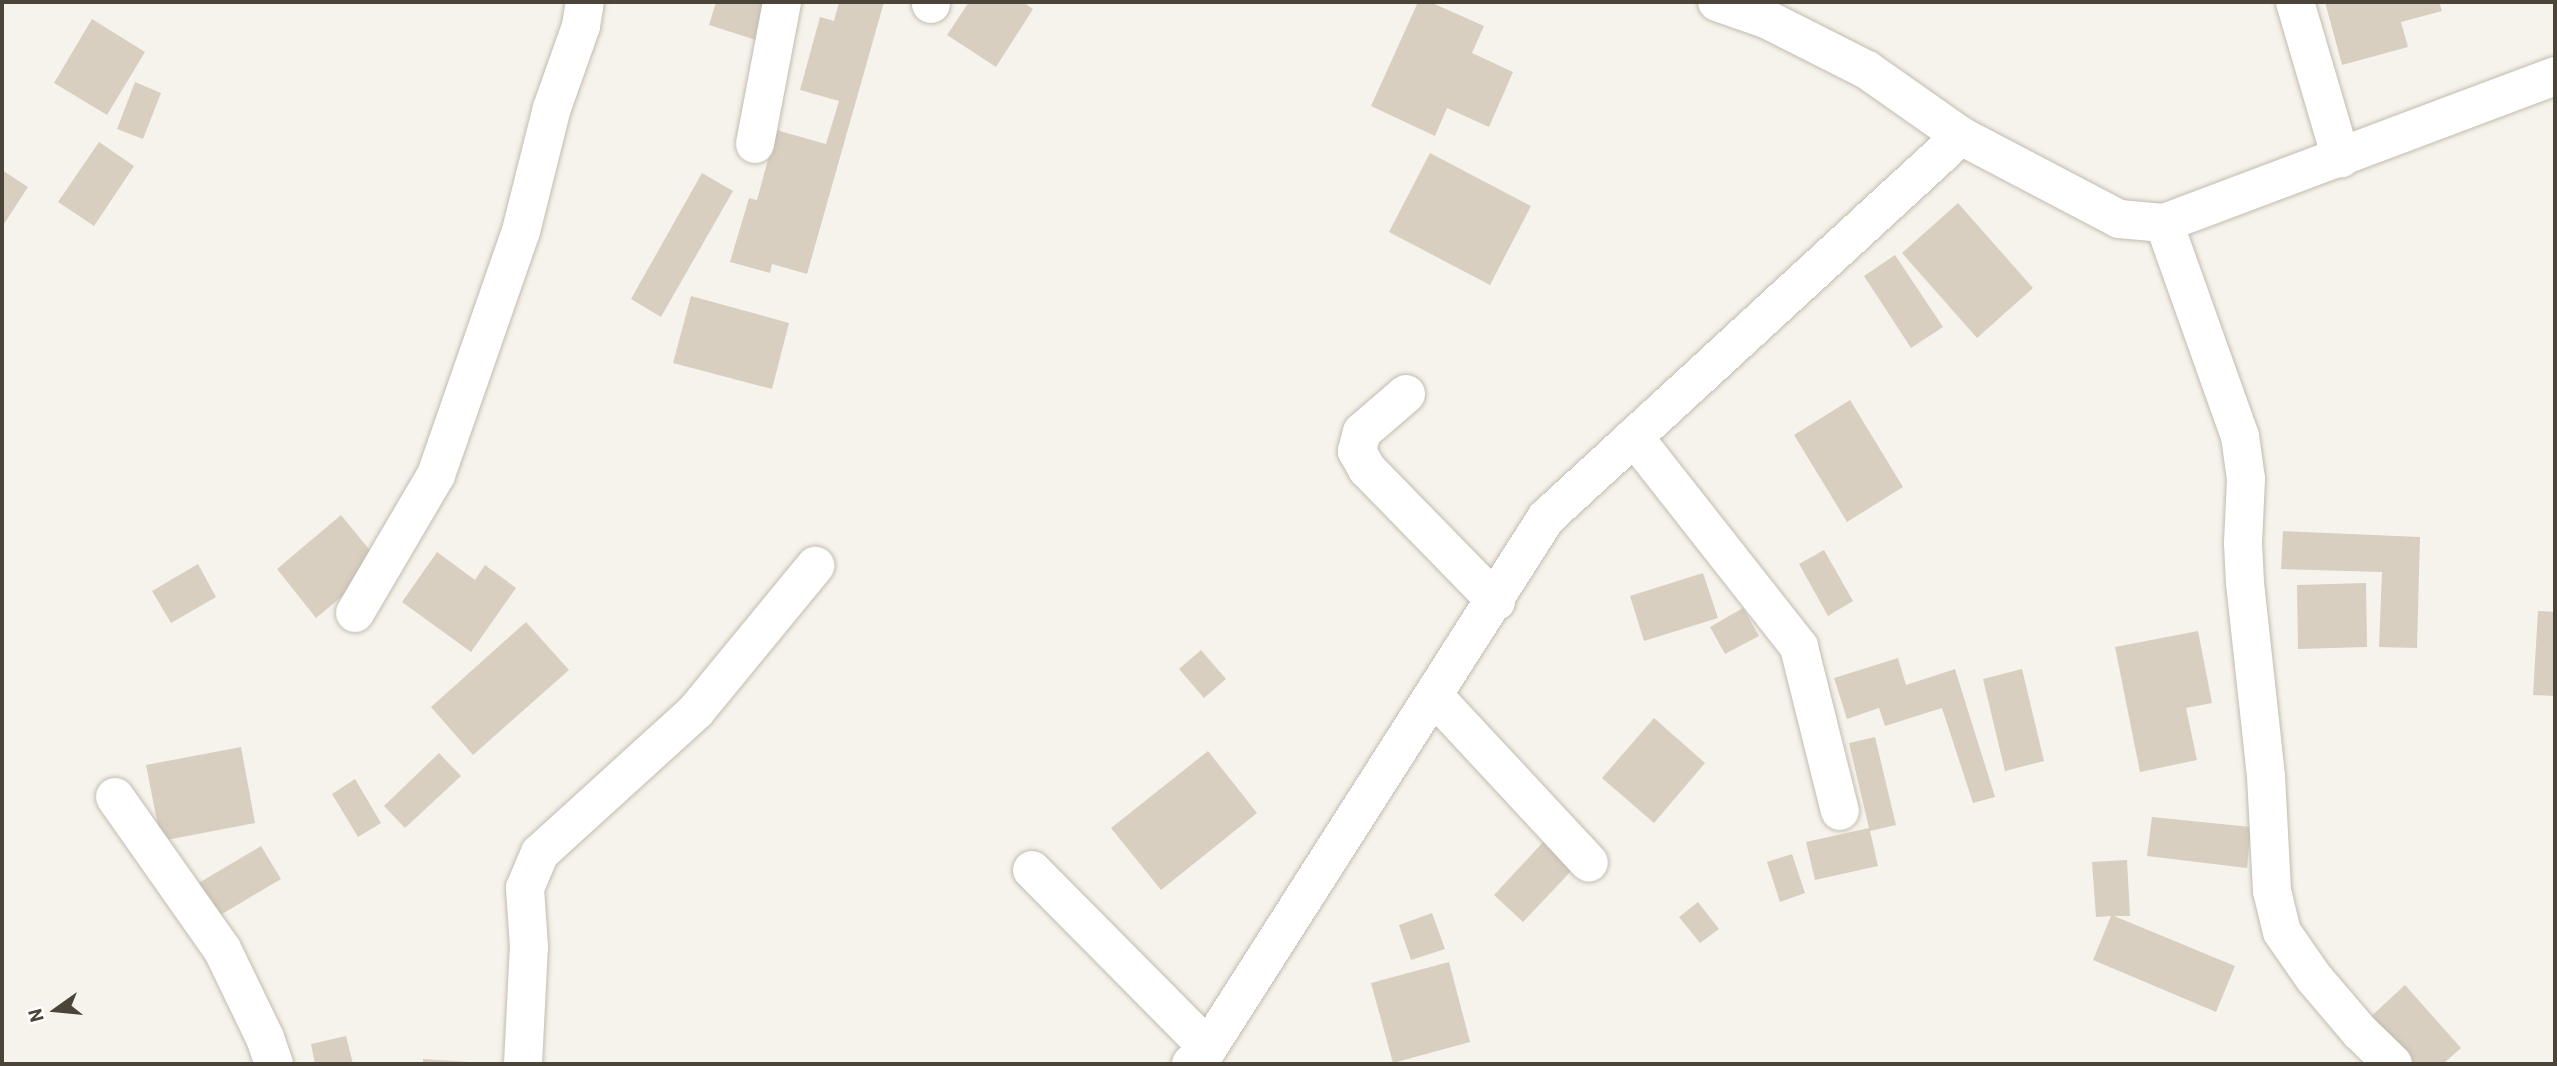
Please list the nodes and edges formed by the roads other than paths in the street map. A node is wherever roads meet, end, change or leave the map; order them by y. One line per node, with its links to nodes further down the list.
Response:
1 (584, 2): 14 (street)
2 (782, 2): 7 (street)
3 (1717, 2): 6 (street)
4 (2295, 2): 8 (street)
5 (2555, 76): 8 (street)
6 (1961, 136): 9 (street); 11 (street)
7 (755, 144)
8 (2341, 158): 9 (street)
9 (2164, 223): 23 (street)
10 (1406, 394): 13 (street)
11 (1634, 437): 13 (street); 17 (street)
12 (815, 566): 22 (street)
13 (1496, 601): 15 (street)
14 (355, 613)
15 (1435, 697): 18 (street); 20 (street)
16 (115, 797): 21 (street)
17 (1840, 811)
18 (1589, 863)
19 (1032, 870): 20 (street)
20 (1200, 1056)
21 (274, 1064)
22 (523, 1064)
23 (2393, 1064)

